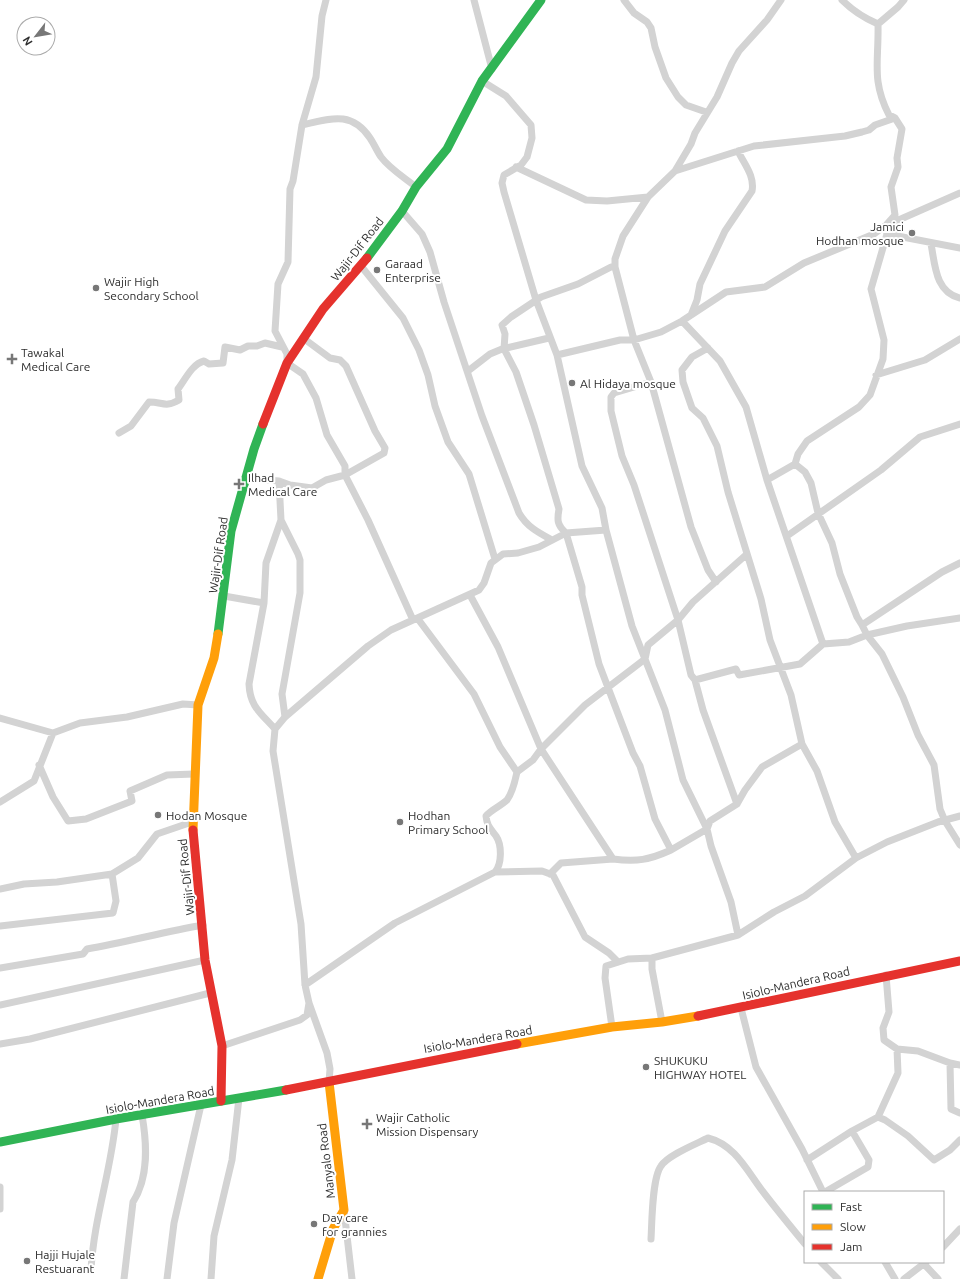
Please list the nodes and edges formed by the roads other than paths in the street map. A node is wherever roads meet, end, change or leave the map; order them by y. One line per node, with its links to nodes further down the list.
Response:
1 (326, 0): 13 (street)
2 (474, 0): 9 (street)
3 (541, 0): 9 (main road, Wajir-Dif Road)
4 (624, 0): 11 (street)
5 (780, 0): 11 (street)
6 (842, 0): 8 (street)
7 (904, 0): 8 (street)
8 (878, 24): 12 (street)
9 (492, 69): 10 (main road, Wajir-Dif Road)
10 (482, 81): 15 (street); 17 (main road, Wajir-Dif Road)
11 (706, 112): 16 (street)
12 (895, 118): 14 (street); 21 (street)
13 (302, 125): 17 (street); 35 (street)
14 (738, 151): 16 (street); 29 (street)
15 (516, 167): 19 (street); 28 (street)
16 (675, 171): 19 (street)
17 (416, 187): 20 (main road, Wajir-Dif Road)
18 (960, 193): 21 (street)
19 (648, 196): 26 (street)
20 (402, 212): 25 (main road, Wajir-Dif Road); 40 (street)
21 (885, 226): 22 (street); 29 (street)
22 (887, 234): 23 (street); 41 (street)
23 (932, 244): 24 (street); 27 (street)
24 (960, 248)
25 (361, 266): 31 (main road, Wajir-Dif Road); 57 (street)
26 (616, 267): 28 (street); 34 (street)
27 (960, 298)
28 (536, 300): 32 (street); 37 (street)
29 (690, 315): 30 (street)
30 (682, 321): 34 (street); 36 (street)
31 (303, 338): 39 (main road, Wajir-Dif Road); 46 (street)
32 (549, 338): 37 (street); 38 (street)
33 (960, 339): 41 (street)
34 (634, 340): 38 (street); 42 (street)
35 (282, 348): 39 (street); 44 (street)
36 (708, 348): 48 (street); 56 (street)
37 (504, 349): 40 (street); 53 (street)
38 (557, 355): 52 (street)
39 (287, 363): 46 (street); 47 (main road, Wajir-Dif Road)
40 (468, 371): 55 (street)
41 (876, 375): 45 (street)
42 (651, 382): 59 (street); 65 (street)
43 (959, 427): 50 (street)
44 (119, 433)
45 (795, 464): 48 (street); 50 (street)
46 (344, 475): 49 (street); 64 (street)
47 (246, 478): 49 (street); 61 (main road, Wajir-Dif Road)
48 (767, 480): 54 (street)
49 (279, 481): 51 (street)
50 (818, 514): 54 (street); 66 (street)
51 (281, 520): 62 (street); 74 (street)
52 (606, 530): 53 (street); 69 (street)
53 (566, 533): 55 (street); 72 (street)
54 (787, 536): 68 (street)
55 (552, 540): 57 (street)
56 (747, 554): 59 (street); 70 (street)
57 (495, 559): 60 (street)
58 (960, 563): 66 (street)
59 (716, 582): 65 (street)
60 (470, 595): 64 (street); 79 (street)
61 (224, 596): 62 (street); 73 (main road, Wajir-Dif Road)
62 (264, 602): 76 (street)
63 (960, 618): 67 (street)
64 (416, 620): 74 (street); 81 (street)
65 (678, 620): 69 (street); 71 (street)
66 (862, 625): 67 (street)
67 (867, 635): 68 (street); 86 (street)
68 (823, 644): 70 (street)
69 (645, 659): 72 (street); 88 (street)
70 (782, 666): 71 (street); 78 (street)
71 (695, 680): 84 (street)
72 (608, 688): 79 (street); 90 (street)
73 (198, 705): 77 (street); 82 (main road, Wajir-Dif Road)
74 (285, 717): 76 (street)
75 (0, 718): 77 (street)
76 (275, 729): 106 (street)
77 (53, 733): 80 (street)
78 (802, 744): 84 (street); 92 (street)
79 (541, 749): 81 (street); 91 (street)
80 (39, 766): 82 (street); 83 (street)
81 (517, 772): 93 (street)
82 (194, 774): 87 (main road, Wajir-Dif Road)
83 (0, 802)
84 (737, 804): 88 (street)
85 (960, 816): 86 (street)
86 (945, 821): 89 (street); 92 (street)
87 (192, 822): 94 (street); 97 (main road, Wajir-Dif Road)
88 (707, 828): 90 (street); 99 (street)
89 (960, 845)
90 (671, 850): 91 (street)
91 (613, 858): 95 (street)
92 (856, 858): 99 (street)
93 (495, 872): 95 (street); 106 (street)
94 (112, 874): 96 (street); 98 (street)
95 (550, 874): 103 (street)
96 (0, 889)
97 (202, 925): 101 (main road, Wajir-Dif Road); 104 (street)
98 (0, 926)
99 (738, 935): 100 (street)
100 (652, 958): 103 (street); 111 (street)
101 (205, 960): 107 (main road, Wajir-Dif Road); 109 (street)
102 (960, 961): 105 (main road, Isiolo-Mandera Road)
103 (618, 962): 112 (street)
104 (0, 968)
105 (886, 975): 110 (main road, Isiolo-Mandera Road); 115 (street)
106 (305, 985): 108 (street)
107 (210, 993): 113 (street); 114 (main road, Wajir-Dif Road)
108 (309, 1003): 114 (street); 118 (street)
109 (0, 1005)
110 (741, 1008): 111 (main road, Isiolo-Mandera Road); 129 (street)
111 (662, 1022): 112 (main road, Isiolo-Mandera Road)
112 (612, 1026): 118 (main road, Isiolo-Mandera Road)
113 (0, 1044)
114 (222, 1046): 120 (main road, Wajir-Dif Road)
115 (897, 1049): 116 (street); 124 (street)
116 (950, 1063): 117 (street); 122 (street)
117 (960, 1065)
118 (329, 1082): 119 (main road, Isiolo-Mandera Road); 134 (main road, Manyalo Road)
119 (239, 1098): 120 (main road, Isiolo-Mandera Road); 145 (street)
120 (221, 1101): 121 (main road, Isiolo-Mandera Road)
121 (201, 1105): 123 (main road, Isiolo-Mandera Road); 144 (street)
122 (960, 1113)
123 (142, 1115): 125 (main road, Isiolo-Mandera Road); 143 (street)
124 (878, 1117): 126 (street); 127 (street)
125 (116, 1119): 128 (main road, Isiolo-Mandera Road); 142 (street)
126 (852, 1131): 129 (street); 132 (street)
127 (960, 1140)
128 (0, 1142)
129 (807, 1160): 131 (street)
130 (0, 1187): 133 (street)
131 (823, 1191)
132 (826, 1191)
133 (0, 1209)
134 (344, 1210): 146 (main road, Manyalo Road); 147 (street)
135 (960, 1229): 138 (street)
136 (651, 1239): 137 (street)
137 (804, 1240)
138 (944, 1246)
139 (822, 1263): 148 (street)
140 (886, 1263): 149 (street)
141 (925, 1263): 150 (street); 151 (street)
142 (91, 1270)
143 (124, 1279)
144 (166, 1279)
145 (211, 1279)
146 (318, 1279)
147 (352, 1279)
148 (838, 1279)
149 (895, 1279)
150 (904, 1279)
151 (938, 1279)

